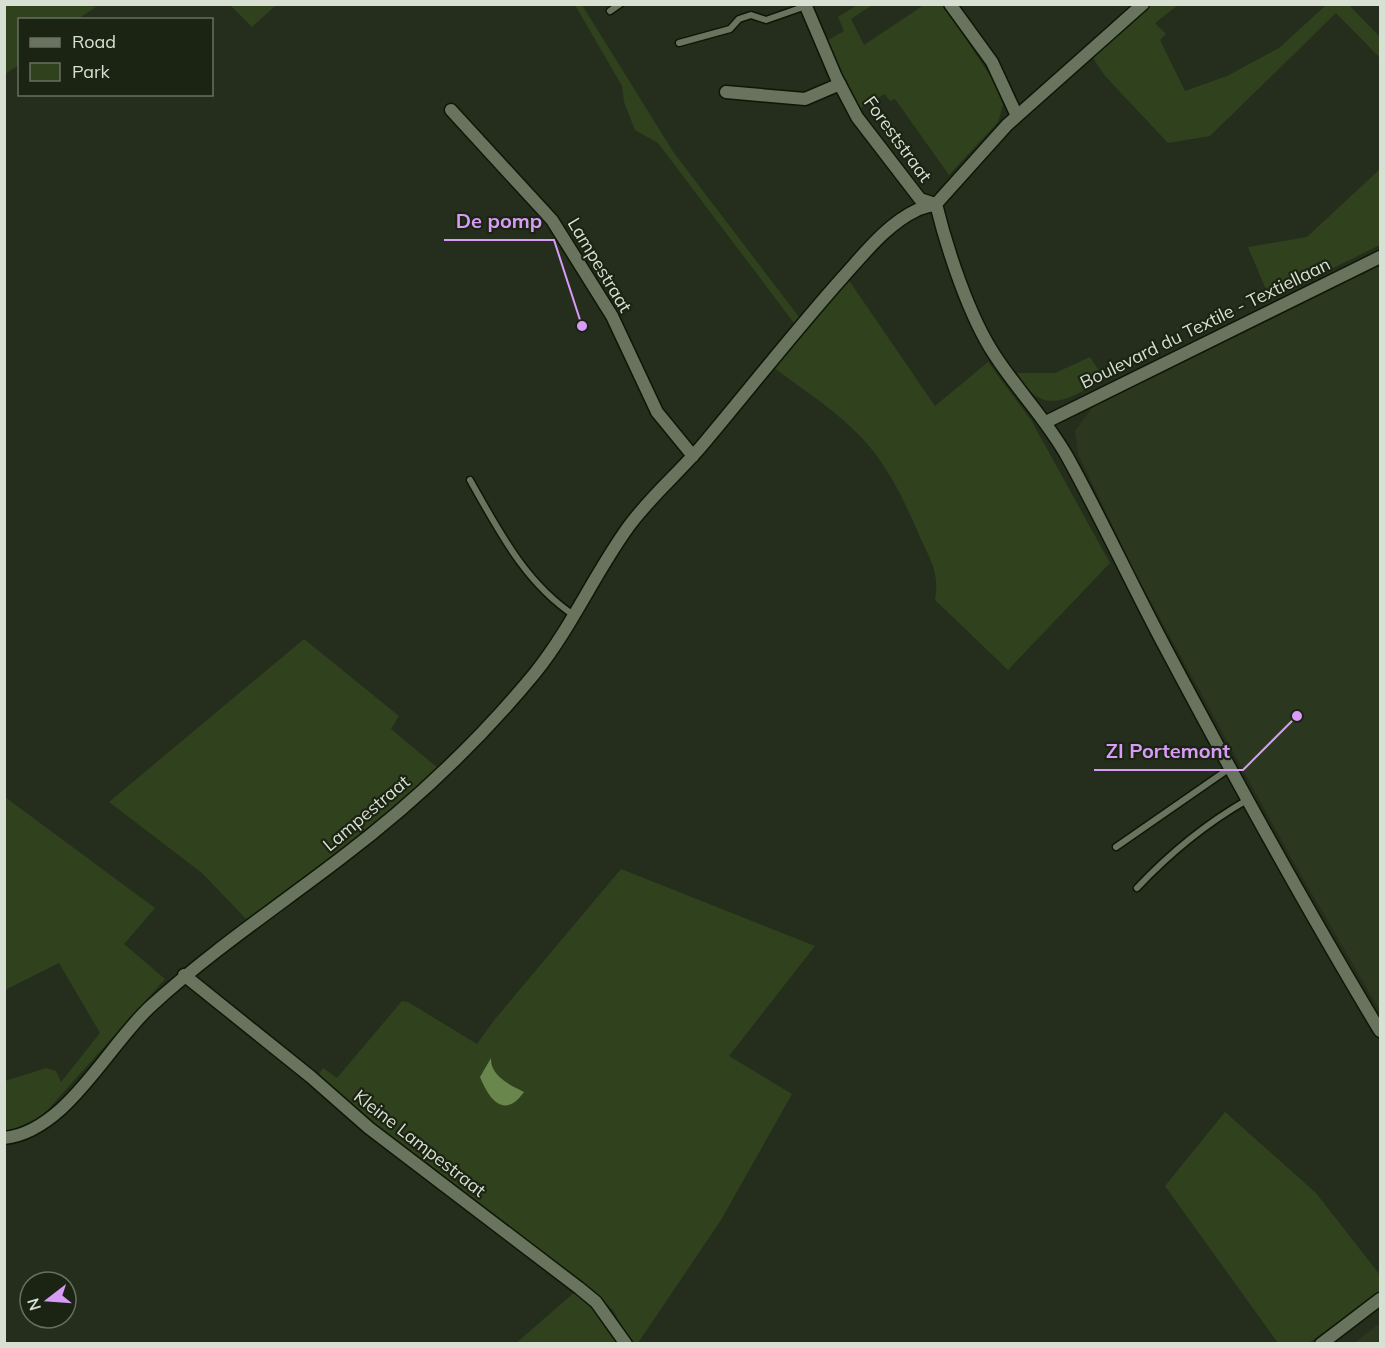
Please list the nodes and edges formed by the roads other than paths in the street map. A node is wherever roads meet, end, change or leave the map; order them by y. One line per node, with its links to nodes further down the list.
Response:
1 (620, 4): 5 (lane)
2 (950, 4): 10 (street)
3 (1143, 4): 10 (street)
4 (806, 5): 6 (lane); 7 (street, Foreststraat)
5 (610, 11)
6 (679, 43)
7 (840, 84): 8 (street); 11 (street, Foreststraat)
8 (726, 92)
9 (451, 110): 14 (street, Lampestraat)
10 (1017, 116): 11 (street)
11 (936, 204): 13 (street); 14 (street, Lampestraat)
12 (1380, 257): 13 (street, Boulevard du Textile - Textiellaan)
13 (1046, 422): 17 (street)
14 (693, 456): 16 (street, Lampestraat)
15 (470, 480): 16 (lane)
16 (575, 617): 21 (street, Lampestraat)
17 (1230, 768): 18 (street); 19 (lane)
18 (1247, 800): 20 (lane); 22 (street)
19 (1116, 847)
20 (1137, 888)
21 (184, 975): 23 (street, Lampestraat); 25 (street, Kleine Lampestraat)
22 (1380, 1031)
23 (4, 1138)
24 (1380, 1299): 26 (street)
25 (626, 1344)
26 (1321, 1344)

